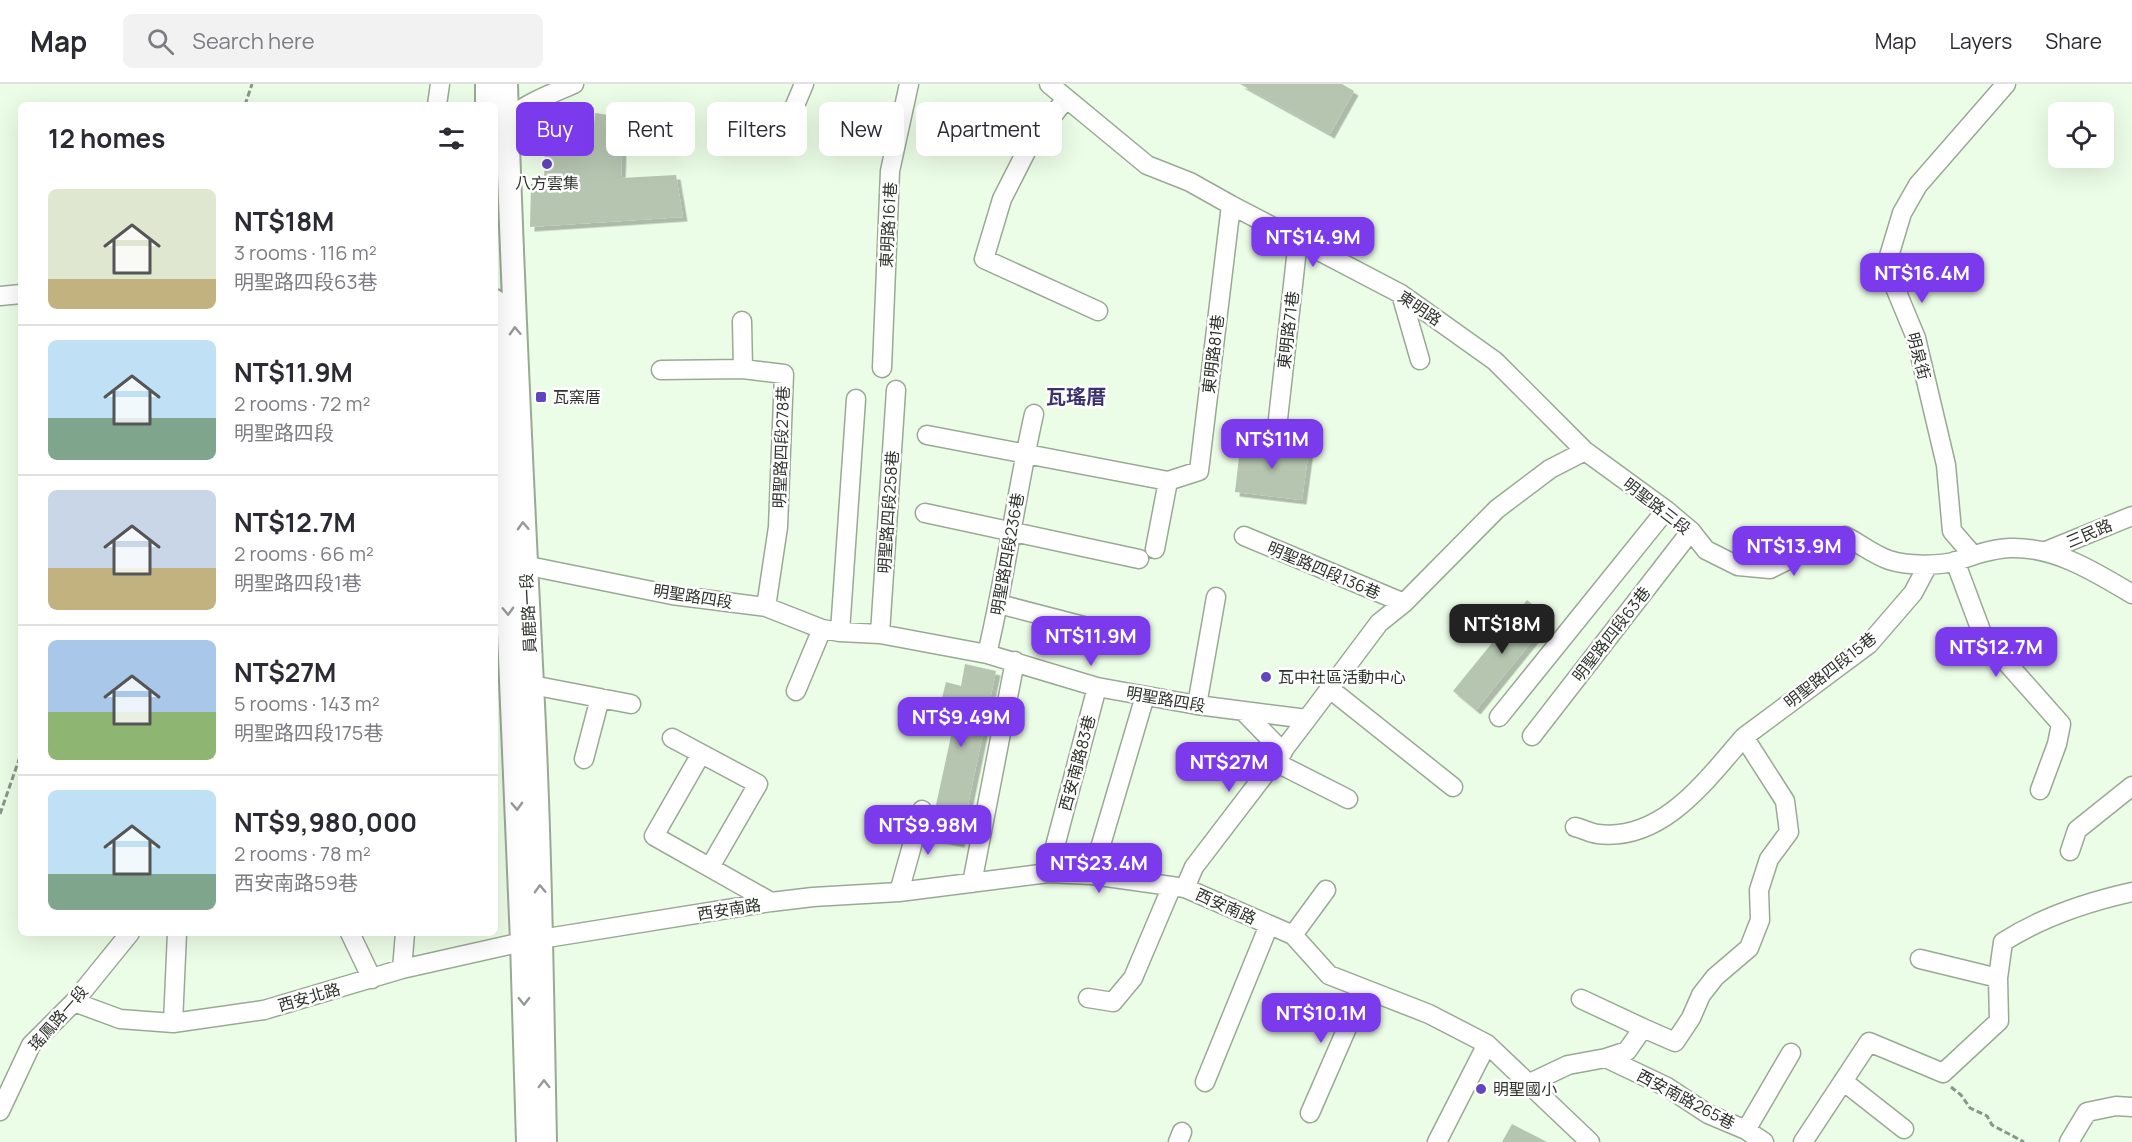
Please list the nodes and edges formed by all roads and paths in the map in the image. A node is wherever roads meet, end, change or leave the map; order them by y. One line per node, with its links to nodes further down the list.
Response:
1 (252, 84): 11 (path)
2 (440, 84): 12 (street)
3 (487, 84): 13 (main road)
4 (506, 84): 15 (main road, 員鹿路一段)
5 (574, 84): 15 (street)
6 (804, 84): 14 (street)
7 (909, 84): 25 (street, 東明路161巷)
8 (1049, 84): 10 (street, 東明路)
9 (2006, 84): 45 (street, 明泉街)
10 (1066, 99): 16 (street, 東明路); 21 (street)
11 (246, 102)
12 (437, 102)
13 (487, 102)
14 (796, 102)
15 (501, 124): 47 (main road, 員鹿路一段, one-way to 15)
16 (1231, 205): 17 (street, 東明路); 35 (street, 東明路81巷)
17 (1299, 240): 19 (street, 東明路); 31 (street, 東明路71巷)
18 (18, 294): 20 (street)
19 (1401, 294): 24 (street); 33 (street, 東明路)
20 (0, 296)
21 (1098, 310)
22 (742, 321): 26 (street)
23 (498, 340): 47 (main road, 員鹿路一段)
24 (1420, 360)
25 (882, 368)
26 (743, 369): 27 (street, 明聖路四段278巷); 53 (street, 明聖路四段278巷)
27 (662, 370)
28 (896, 390): 55 (street, 明聖路四段258巷)
29 (856, 399): 54 (street)
30 (1034, 414): 34 (street, 明聖路四段236巷)
31 (1278, 419)
32 (927, 435): 34 (street)
33 (1585, 451): 36 (street, 明聖路三段); 51 (street)
34 (1025, 453): 35 (street); 40 (street, 明聖路四段236巷)
35 (1168, 482): 43 (street)
36 (1666, 510): 39 (street, 明聖路三段); 68 (street)
37 (925, 513): 40 (street)
38 (2132, 516): 44 (street, 三民路)
39 (1691, 531): 48 (street, 明聖路三段); 70 (street, 明聖路四段63巷)
40 (1012, 532): 46 (street); 52 (street, 明聖路四段236巷)
41 (1244, 536): 51 (street, 明聖路四段136巷)
42 (498, 542): 47 (street)
43 (1155, 549)
44 (2046, 551): 45 (street, 明聖路三段); 49 (street, 明聖路三段)
45 (1964, 558): 48 (street, 明聖路三段); 79 (street)
46 (1139, 560)
47 (515, 563): 53 (street, 明聖路四段); 59 (main road, 員鹿路一段); 100 (main road, 員鹿路一段, one-way to 100)
48 (1928, 565): 71 (street, 明聖路四段15巷)
49 (2132, 594)
50 (1216, 597): 66 (street)
51 (1404, 603): 61 (street)
52 (999, 604): 56 (street); 57 (street, 明聖路四段236巷)
53 (766, 607): 54 (street, 明聖路四段)
54 (831, 630): 55 (street, 明聖路四段); 62 (street)
55 (880, 634): 57 (street, 明聖路四段)
56 (1118, 634)
57 (987, 654): 58 (street, 明聖路四段)
58 (1015, 661): 60 (street, 明聖路四段); 88 (street)
59 (532, 685): 64 (street); 100 (main road, 員鹿路一段, one-way to 59)
60 (1096, 687): 63 (street, 明聖路四段); 86 (street, 西安南路83巷)
61 (1330, 689): 69 (street); 78 (street)
62 (796, 691)
63 (1145, 696): 66 (street, 明聖路四段); 87 (street)
64 (600, 698): 65 (street); 75 (street)
65 (631, 704)
66 (1197, 705): 67 (street, 明聖路四段)
67 (1243, 711): 69 (street, 明聖路四段); 74 (street)
68 (1499, 717)
69 (1307, 719): 74 (street)
70 (1532, 736)
71 (1744, 737): 83 (street, 明聖路四段15巷); 110 (street)
72 (672, 738): 73 (street)
73 (701, 754): 85 (street); 85 (street)
74 (1279, 757): 80 (street); 89 (street)
75 (584, 759)
76 (18, 763): 82 (path)
77 (2132, 786): 84 (street)
78 (1453, 787)
79 (2040, 790)
80 (1348, 799)
81 (922, 810): 91 (street)
82 (0, 814)
83 (1575, 827)
84 (2070, 851)
85 (710, 867): 93 (street)
86 (1048, 873): 87 (street, 西安南路); 88 (street, 西安南路)
87 (1092, 875): 89 (street, 西安南路)
88 (972, 883): 91 (street, 西安南路)
89 (1179, 887): 94 (street, 西安南路); 106 (street)
90 (1326, 890): 95 (street)
91 (899, 892): 93 (street, 西安南路)
92 (2132, 892): 103 (street)
93 (771, 902): 100 (street, 西安南路)
94 (1269, 924): 95 (street, 西安南路); 116 (street)
95 (1293, 935): 105 (street, 西安南路)
96 (128, 936): 108 (street, 瑤鳳路一段)
97 (177, 936): 109 (street)
98 (351, 936): 104 (street)
99 (405, 936): 102 (street)
100 (532, 940): 102 (street, 西安北路); 123 (main road, 員鹿路一段, one-way to 123); 124 (main road, 員鹿路一段, one-way to 100)
101 (1920, 959): 103 (street)
102 (402, 969): 104 (street, 西安北路)
103 (1998, 978): 114 (street)
104 (372, 979): 109 (street, 西安北路)
105 (1364, 990): 111 (street, 西安南路); 120 (street)
106 (1088, 998)
107 (1581, 999): 110 (street)
108 (74, 1002): 109 (street, 西安北路); 119 (street, 瑤鳳路一段)
109 (173, 1023)
110 (1643, 1029): 113 (street)
111 (1487, 1044): 117 (street, 西安南路); 125 (street)
112 (1791, 1053): 122 (street)
113 (1606, 1058): 117 (street); 122 (street, 西安南路265巷)
114 (1943, 1073): 115 (street); 129 (path)
115 (1843, 1081): 121 (street); 128 (street)
116 (1205, 1082)
117 (1530, 1083): 126 (street, 西安南路)
118 (2132, 1107): 130 (street)
119 (0, 1111)
120 (1310, 1113)
121 (1904, 1129)
122 (1746, 1130): 127 (street, 西安南路265巷)
123 (528, 1142)
124 (545, 1142)
125 (1437, 1142)
126 (1590, 1142)
127 (1764, 1142)
128 (1803, 1142)
129 (2024, 1142)
130 (2069, 1142)

